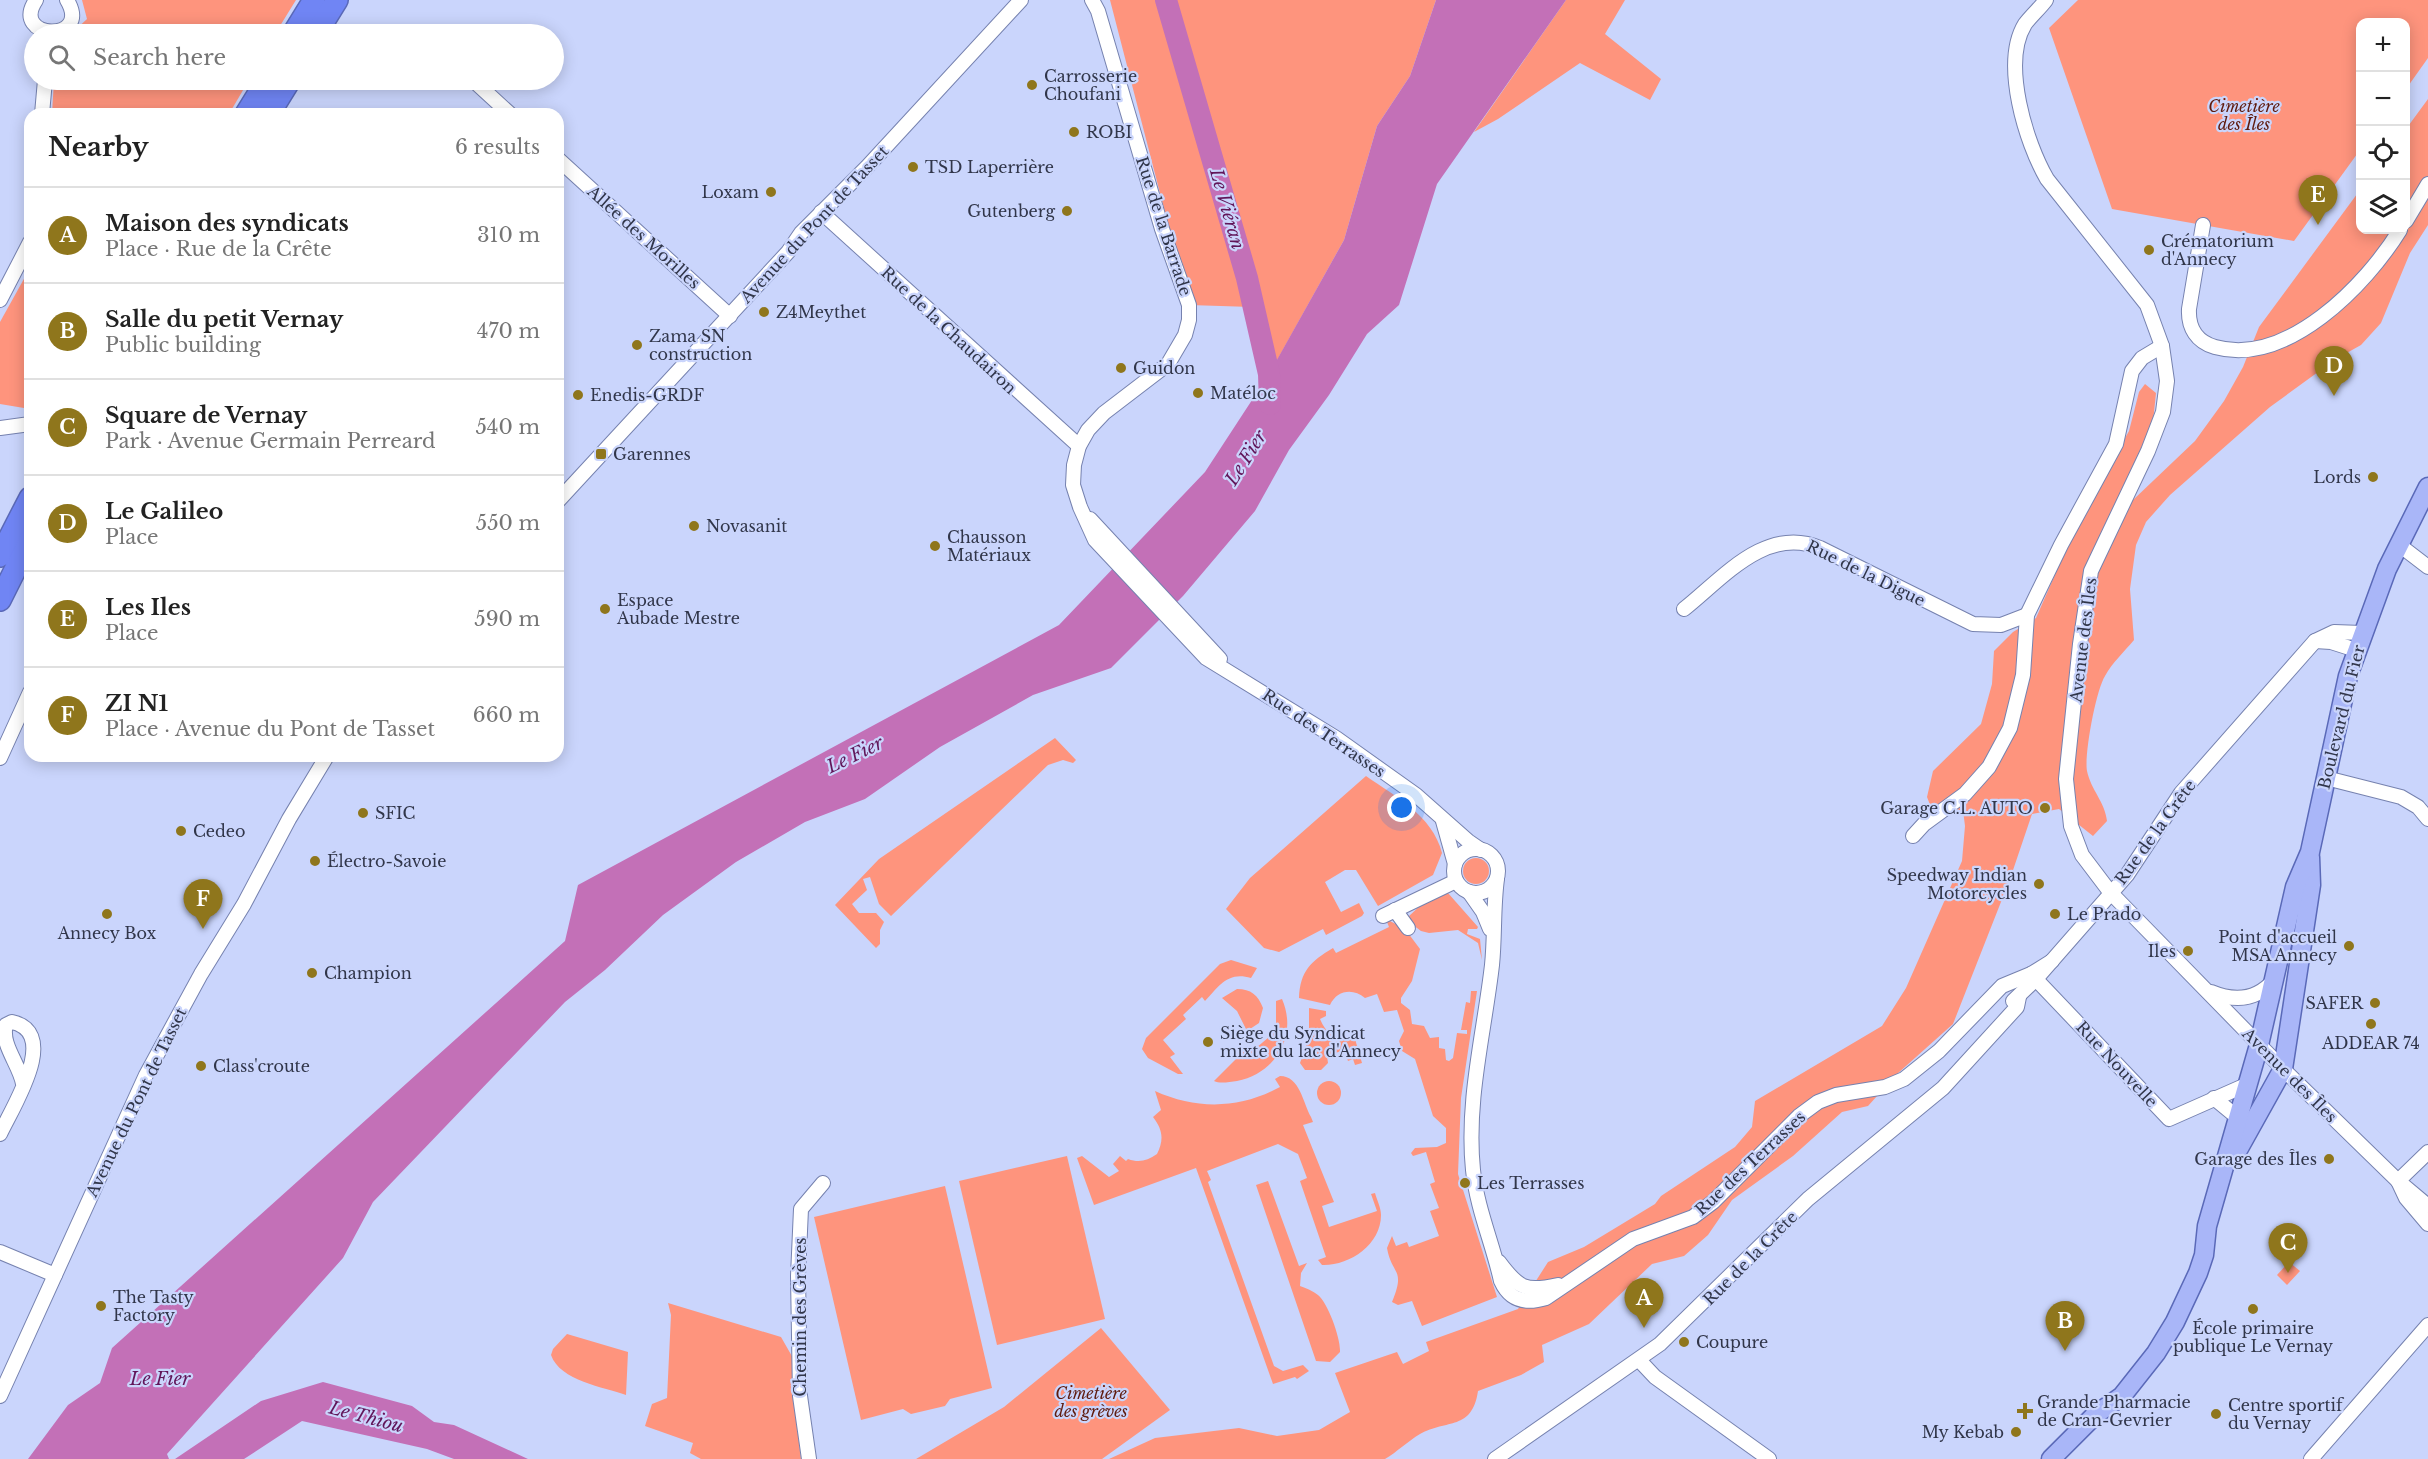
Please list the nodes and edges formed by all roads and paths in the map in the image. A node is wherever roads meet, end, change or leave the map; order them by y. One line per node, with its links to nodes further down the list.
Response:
1 (36, 0): 8 (street)
2 (67, 0): 9 (street)
3 (314, 0): 10 (highway)
4 (336, 0): 11 (highway)
5 (1021, 0): 22 (street, Avenue du Pont de Tasset)
6 (2046, 0): 29 (street, Avenue des Îles)
7 (1096, 4): 32 (street, Rue de la Barrade)
8 (36, 24)
9 (68, 24)
10 (299, 24)
11 (322, 24)
12 (44, 90): 16 (street)
13 (261, 90): 17 (highway)
14 (284, 90): 18 (highway)
15 (484, 90): 19 (street)
16 (43, 108)
17 (250, 108)
18 (273, 108)
19 (503, 108)
20 (564, 164): 28 (street, Allée des Morilles)
21 (2428, 184): 23 (street)
22 (821, 212): 28 (street, Avenue du Pont de Tasset); 32 (street, Rue de la Chaudairon)
23 (2410, 213)
24 (2203, 225): 25 (street)
25 (2397, 234)
26 (24, 254): 27 (street)
27 (0, 300)
28 (730, 316): 34 (street, Avenue du Pont de Tasset)
29 (2162, 346): 42 (street); 58 (street, Avenue des Îles)
30 (24, 425): 31 (street)
31 (0, 428)
32 (1079, 446): 43 (street, Rue de la Barrade)
33 (2428, 487): 36 (main road, Boulevard du Fier)
34 (564, 495)
35 (24, 510): 38 (highway)
36 (2398, 544): 39 (street); 44 (main road, Boulevard du Fier)
37 (24, 552): 40 (highway)
38 (0, 556)
39 (2428, 567)
40 (0, 600)
41 (1684, 609): 42 (street, Rue de la Digue)
42 (2027, 615): 51 (street)
43 (1193, 639): 49 (street, Rue des Terrasses)
44 (2359, 642): 48 (main road, Boulevard du Fier); 58 (street, Rue de la Crête)
45 (24, 705): 46 (street)
46 (0, 758)
47 (323, 762): 81 (street, Avenue du Pont de Tasset)
48 (2326, 778): 50 (street); 53 (main road, Boulevard du Fier)
49 (1442, 819): 52 (street, Rue des Terrasses); 54 (street)
50 (2428, 819)
51 (1913, 836)
52 (1481, 850): 54 (street); 55 (street)
53 (2310, 852): 62 (main road, Boulevard du Fier); 68 (main road, Boulevard du Fier)
54 (1455, 864): 56 (street)
55 (1497, 879): 57 (street); 60 (street, Rue des Terrasses)
56 (1456, 881): 57 (street); 59 (street)
57 (1469, 892): 60 (street, Rue des Terrasses)
58 (2110, 892): 61 (street, Rue de la Crête); 64 (street, Avenue des Îles)
59 (1408, 928)
60 (1492, 937): 66 (street, Rue des Terrasses)
61 (2033, 977): 63 (street, Rue des Terrasses); 65 (street, Rue de la Crête); 71 (street, Rue Nouvelle)
62 (2275, 978): 64 (street); 67 (main road, Boulevard du Fier)
63 (2011, 982): 65 (street); 66 (street, Rue des Terrasses)
64 (2206, 990): 67 (street, Avenue des Îles)
65 (2019, 997): 66 (street); 83 (street, Rue de la Crête)
66 (1989, 999)
67 (2259, 1045): 68 (street, Avenue des Îles); 70 (main road, Boulevard du Fier)
68 (2283, 1069): 75 (main road); 76 (street, Avenue des Îles)
69 (23, 1084): 73 (street)
70 (2246, 1084): 71 (street, Rue Nouvelle); 72 (main road, Boulevard du Fier)
71 (2214, 1098): 72 (street)
72 (2237, 1117): 75 (main road, Boulevard du Fier)
73 (0, 1134)
74 (2428, 1152): 76 (street)
75 (2222, 1177): 85 (main road)
76 (2398, 1181): 78 (street, Avenue des Îles); 79 (street, Avenue des Îles)
77 (823, 1183): 86 (street, Chemin des Grèves)
78 (2428, 1206)
79 (2428, 1224)
80 (0, 1252): 81 (street)
81 (55, 1275): 84 (street, Avenue du Pont de Tasset)
82 (2428, 1325): 89 (street)
83 (1639, 1360): 87 (street, Rue de la Crête); 88 (street)
84 (0, 1396)
85 (2057, 1457)
86 (809, 1459)
87 (1495, 1459)
88 (1769, 1459)
89 (2312, 1459)

